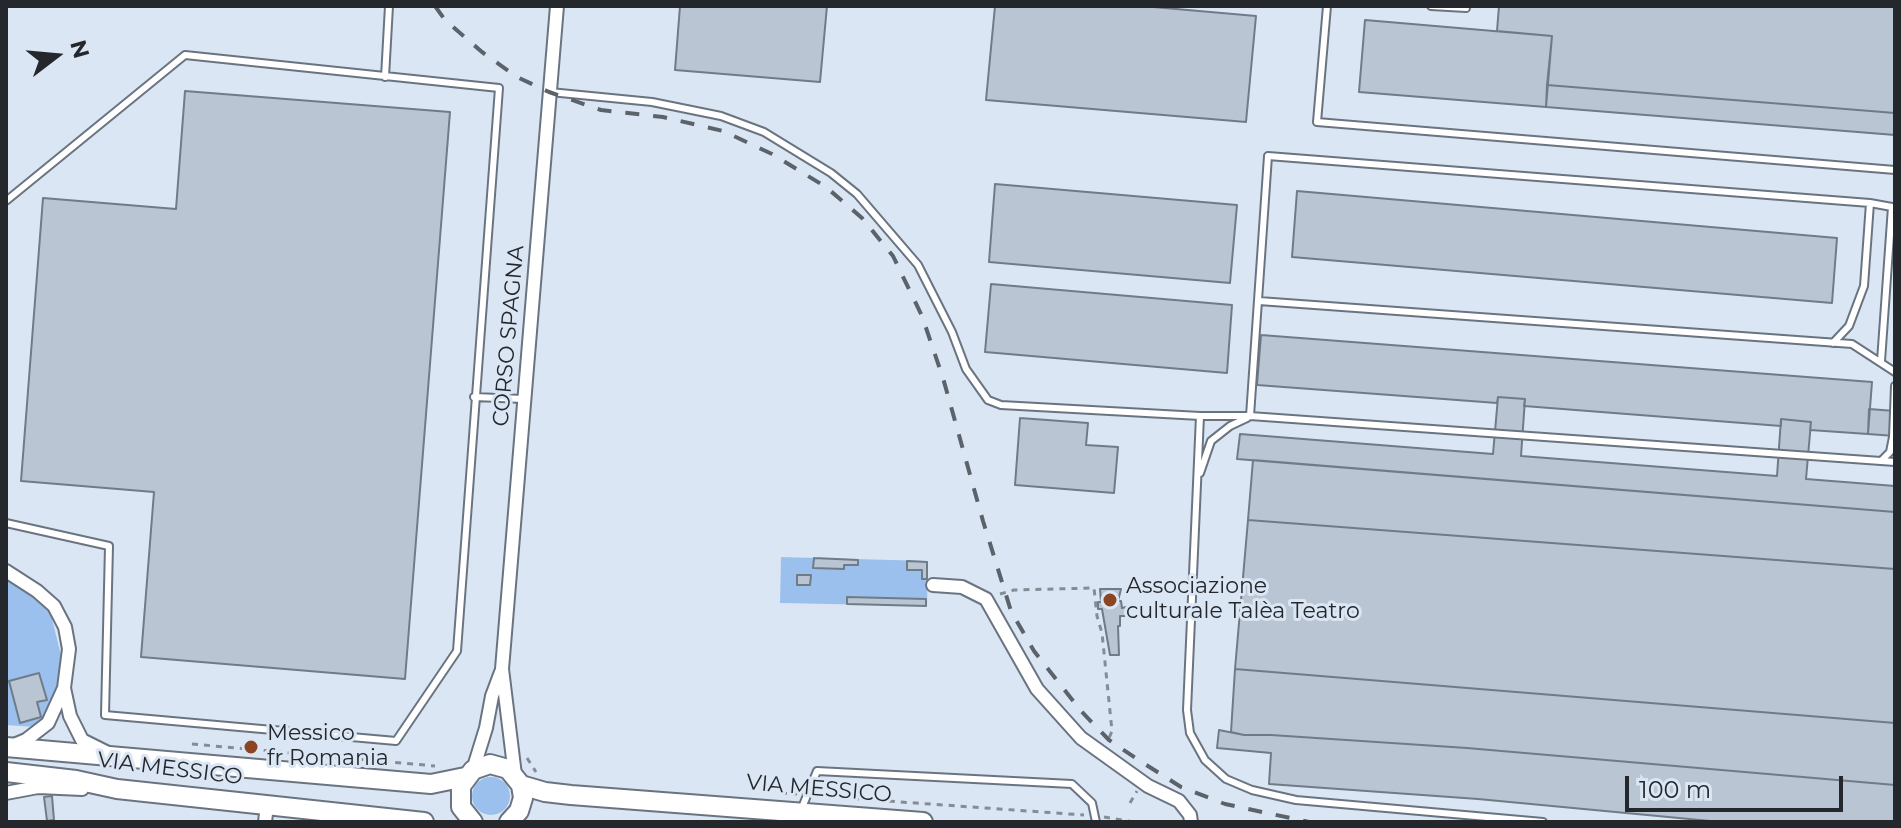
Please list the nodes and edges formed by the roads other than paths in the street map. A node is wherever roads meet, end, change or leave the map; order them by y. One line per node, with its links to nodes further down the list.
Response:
1 (389, 6): 6 (lane)
2 (557, 6): 7 (street, CORSO SPAGNA)
3 (1327, 6): 8 (lane)
4 (1431, 6): 5 (lane)
5 (1466, 8)
6 (385, 77): 9 (lane); 16 (lane)
7 (549, 92): 17 (street, CORSO SPAGNA); 18 (lane)
8 (1895, 170)
9 (6, 201)
10 (1870, 203): 11 (lane); 12 (lane); 13 (lane)
11 (1259, 301): 12 (lane); 19 (lane)
12 (1833, 343): 13 (lane)
13 (1881, 361): 14 (lane)
14 (1895, 372)
15 (1895, 386): 20 (lane)
16 (474, 397): 17 (lane); 23 (lane)
17 (524, 399): 26 (street, CORSO SPAGNA)
18 (1200, 416): 19 (lane); 22 (lane)
19 (1250, 416): 20 (lane); 22 (lane)
20 (1882, 460): 21 (lane)
21 (1895, 462)
22 (1198, 480): 43 (lane)
23 (6, 523)
24 (6, 571): 27 (street, VIA MESSICO)
25 (933, 585): 42 (street)
26 (502, 669): 31 (street, CORSO SPAGNA); 32 (street, CORSO SPAGNA)
27 (64, 688): 28 (street, VIA MESSICO); 29 (street, VIA MESSICO)
28 (7, 748): 29 (street, VIA MESSICO)
29 (114, 756): 31 (street, VIA MESSICO)
30 (6, 772): 33 (street, VIA MESSICO)
31 (469, 773): 32 (street, VIA MESSICO); 38 (street)
32 (518, 780): 35 (street, VIA MESSICO); 39 (street)
33 (117, 789): 34 (street); 36 (street, VIA MESSICO)
34 (6, 793)
35 (801, 811): 40 (street, VIA MESSICO); 41 (lane)
36 (266, 814): 37 (street, VIA MESSICO)
37 (424, 822)
38 (473, 822)
39 (509, 822)
40 (923, 822)
41 (1096, 822)
42 (1191, 822)
43 (1543, 822)

